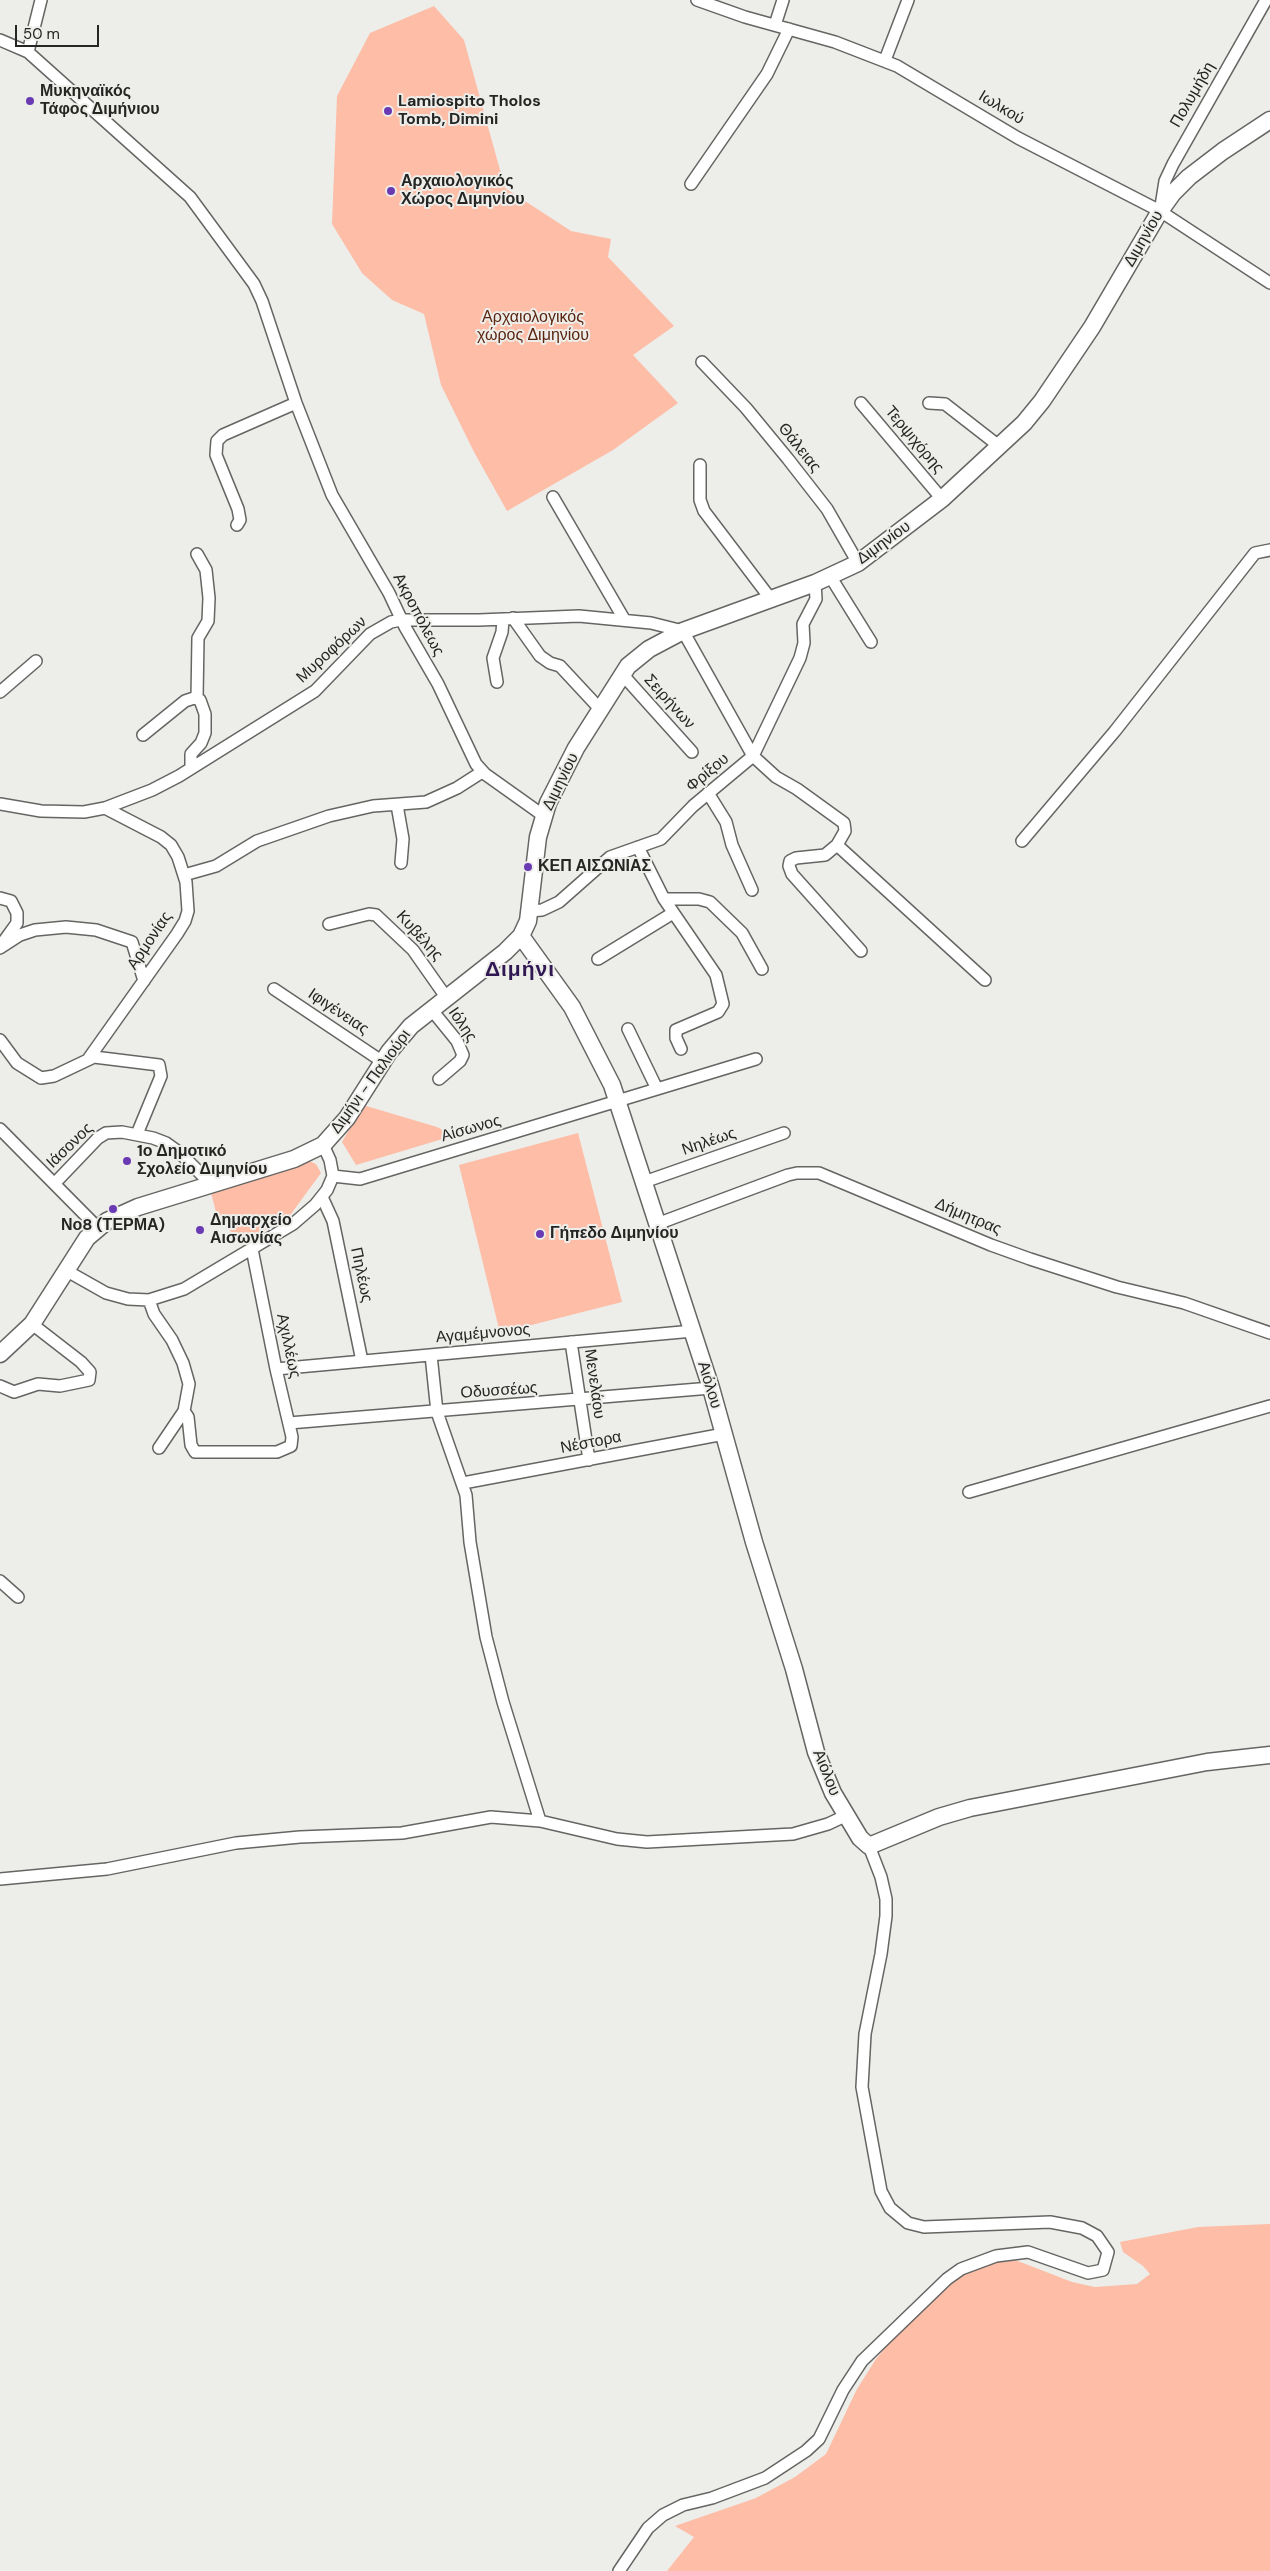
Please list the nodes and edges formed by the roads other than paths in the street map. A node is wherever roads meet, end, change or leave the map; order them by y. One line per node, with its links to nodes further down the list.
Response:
1 (41, 0): 9 (street)
2 (697, 0): 6 (street, Ιωλκού)
3 (784, 0): 6 (street)
4 (908, 0): 10 (street)
5 (1266, 0): 13 (street, Πολυμήδη)
6 (775, 25): 7 (street, Ιωλκού)
7 (789, 29): 10 (street, Ιωλκού); 12 (street)
8 (0, 40): 9 (street, Ακροπόλεως)
9 (28, 52): 16 (street, Ακροπόλεως)
10 (884, 60): 13 (street, Ιωλκού)
11 (1270, 120): 13 (main road, Διμηνίου)
12 (691, 184)
13 (1160, 211): 14 (street, Ιωλκού); 19 (main road, Διμηνίου)
14 (1270, 283)
15 (702, 362): 26 (street, Θάλειας)
16 (296, 403): 23 (street); 31 (street, Ακροπόλεως)
17 (861, 403): 22 (street, Τερψιχόρης)
18 (929, 403): 19 (street)
19 (999, 446): 22 (main road, Διμηνίου)
20 (700, 465): 28 (street)
21 (553, 497): 30 (street)
22 (942, 499): 26 (main road, Διμηνίου)
23 (236, 525)
24 (1270, 550): 50 (street)
25 (197, 554): 38 (street)
26 (858, 563): 27 (main road, Διμηνίου)
27 (822, 580): 28 (main road, Διμηνίου); 33 (street); 42 (street, Φρίξου)
28 (770, 598): 32 (main road, Διμηνίου)
29 (508, 619): 30 (street, Μυροφόρων); 31 (street, Μυροφόρων); 36 (street); 39 (street)
30 (624, 619): 32 (street, Μυροφόρων)
31 (401, 620): 43 (street, Μυροφόρων); 44 (street, Ακροπόλεως)
32 (683, 631): 35 (main road, Διμηνίου); 42 (street)
33 (872, 642)
34 (36, 661): 37 (street)
35 (622, 674): 39 (main road, Διμηνίου); 41 (street, Σειρήνων)
36 (497, 682)
37 (0, 692)
38 (197, 698): 40 (street); 43 (street)
39 (600, 709): 49 (main road, Διμηνίου)
40 (143, 735)
41 (692, 752)
42 (753, 756): 45 (street, Φρίξου); 51 (street)
43 (191, 768): 48 (street, Μυροφόρων)
44 (482, 772): 47 (street); 49 (street, Ακροπόλεως)
45 (708, 793): 52 (street, Φρίξου); 55 (street)
46 (0, 804): 48 (street, Μυροφόρων)
47 (397, 805): 53 (street); 54 (street)
48 (105, 808): 54 (street, Αρμονίας)
49 (544, 816): 58 (main road, Διμηνίου)
50 (1022, 841)
51 (837, 845): 63 (street); 66 (street)
52 (638, 847): 57 (street); 58 (street, Φρίξου)
53 (401, 862)
54 (184, 875): 67 (street, Αρμονίας)
55 (752, 890)
56 (0, 898): 62 (street)
57 (664, 899): 59 (street); 65 (street)
58 (529, 911): 61 (main road, Διμηνίου)
59 (673, 913): 64 (street); 73 (street)
60 (329, 924): 69 (street, Κυβέλης)
61 (521, 936): 69 (main road, Διμήνι - Παλιούρι); 79 (main road, Αιόλου)
62 (0, 947): 67 (street)
63 (861, 951)
64 (598, 959)
65 (762, 969)
66 (985, 980)
67 (144, 981): 74 (street, Αρμονίας)
68 (274, 989): 76 (street, Ιφιγένειας)
69 (446, 997): 70 (main road, Διμήνι - Παλιούρι)
70 (431, 1009): 76 (main road, Διμήνι - Παλιούρι); 77 (street, Ιόλης)
71 (628, 1029): 78 (street)
72 (0, 1040): 74 (street)
73 (682, 1049)
74 (89, 1058): 82 (street)
75 (756, 1059): 78 (street, Αίσωνος)
76 (383, 1062): 83 (main road, Διμήνι - Παλιούρι)
77 (439, 1079)
78 (657, 1089): 79 (street, Αίσωνος)
79 (618, 1101): 84 (street, Αίσωνος); 85 (main road, Αιόλου)
80 (3, 1132): 86 (street)
81 (784, 1133): 85 (street, Νηλέως)
82 (137, 1134): 86 (street, Ιάσονος); 87 (street, Ιάσονος)
83 (323, 1145): 84 (street); 87 (main road, Διμήνι - Παλιούρι)
84 (333, 1176): 88 (street)
85 (644, 1182): 89 (main road, Αιόλου)
86 (55, 1183): 90 (street)
87 (211, 1184): 90 (main road, Διμήνι - Παλιούρι)
88 (322, 1197): 91 (street); 100 (street, Πηλέως)
89 (657, 1224): 95 (main road, Αιόλου); 96 (street, Δήμητρας)
90 (98, 1228): 92 (main road, Διμήνι - Παλιούρι)
91 (252, 1249): 93 (street); 101 (street, Αχιλλέως)
92 (67, 1271): 93 (street); 94 (main road, Διμήνι - Παλιούρι)
93 (149, 1300): 106 (street)
94 (32, 1324): 98 (main road, Διμήνι - Παλιούρι); 102 (street)
95 (692, 1331): 97 (street, Αγαμέμνονος); 103 (main road, Αιόλου)
96 (1270, 1333)
97 (571, 1342): 99 (street, Αγαμέμνονος); 104 (street, Μενελάου)
98 (0, 1354)
99 (431, 1355): 100 (street, Αγαμέμνονος); 107 (street)
100 (362, 1361): 101 (street, Αγαμέμνονος)
101 (276, 1369): 108 (street, Αχιλλέως)
102 (0, 1386)
103 (711, 1388): 104 (street, Οδυσσέως); 109 (main road, Αιόλου)
104 (580, 1401): 107 (street, Οδυσσέως); 111 (street, Μενελάου)
105 (1270, 1406): 113 (street)
106 (184, 1411): 108 (street, Αχιλλέως); 110 (street)
107 (437, 1412): 108 (street, Οδυσσέως); 112 (street)
108 (289, 1423)
109 (724, 1434): 111 (street, Νέστορα); 117 (main road, Αιόλου)
110 (159, 1448)
111 (589, 1460): 112 (street, Νέστορα)
112 (463, 1483): 118 (street)
113 (968, 1492)
114 (0, 1580): 115 (street)
115 (18, 1598)
116 (1270, 1755): 119 (main road)
117 (845, 1816): 118 (street); 119 (main road, Αιόλου)
118 (540, 1821): 120 (street)
119 (869, 1846): 121 (street)
120 (0, 1879)
121 (619, 2571)

